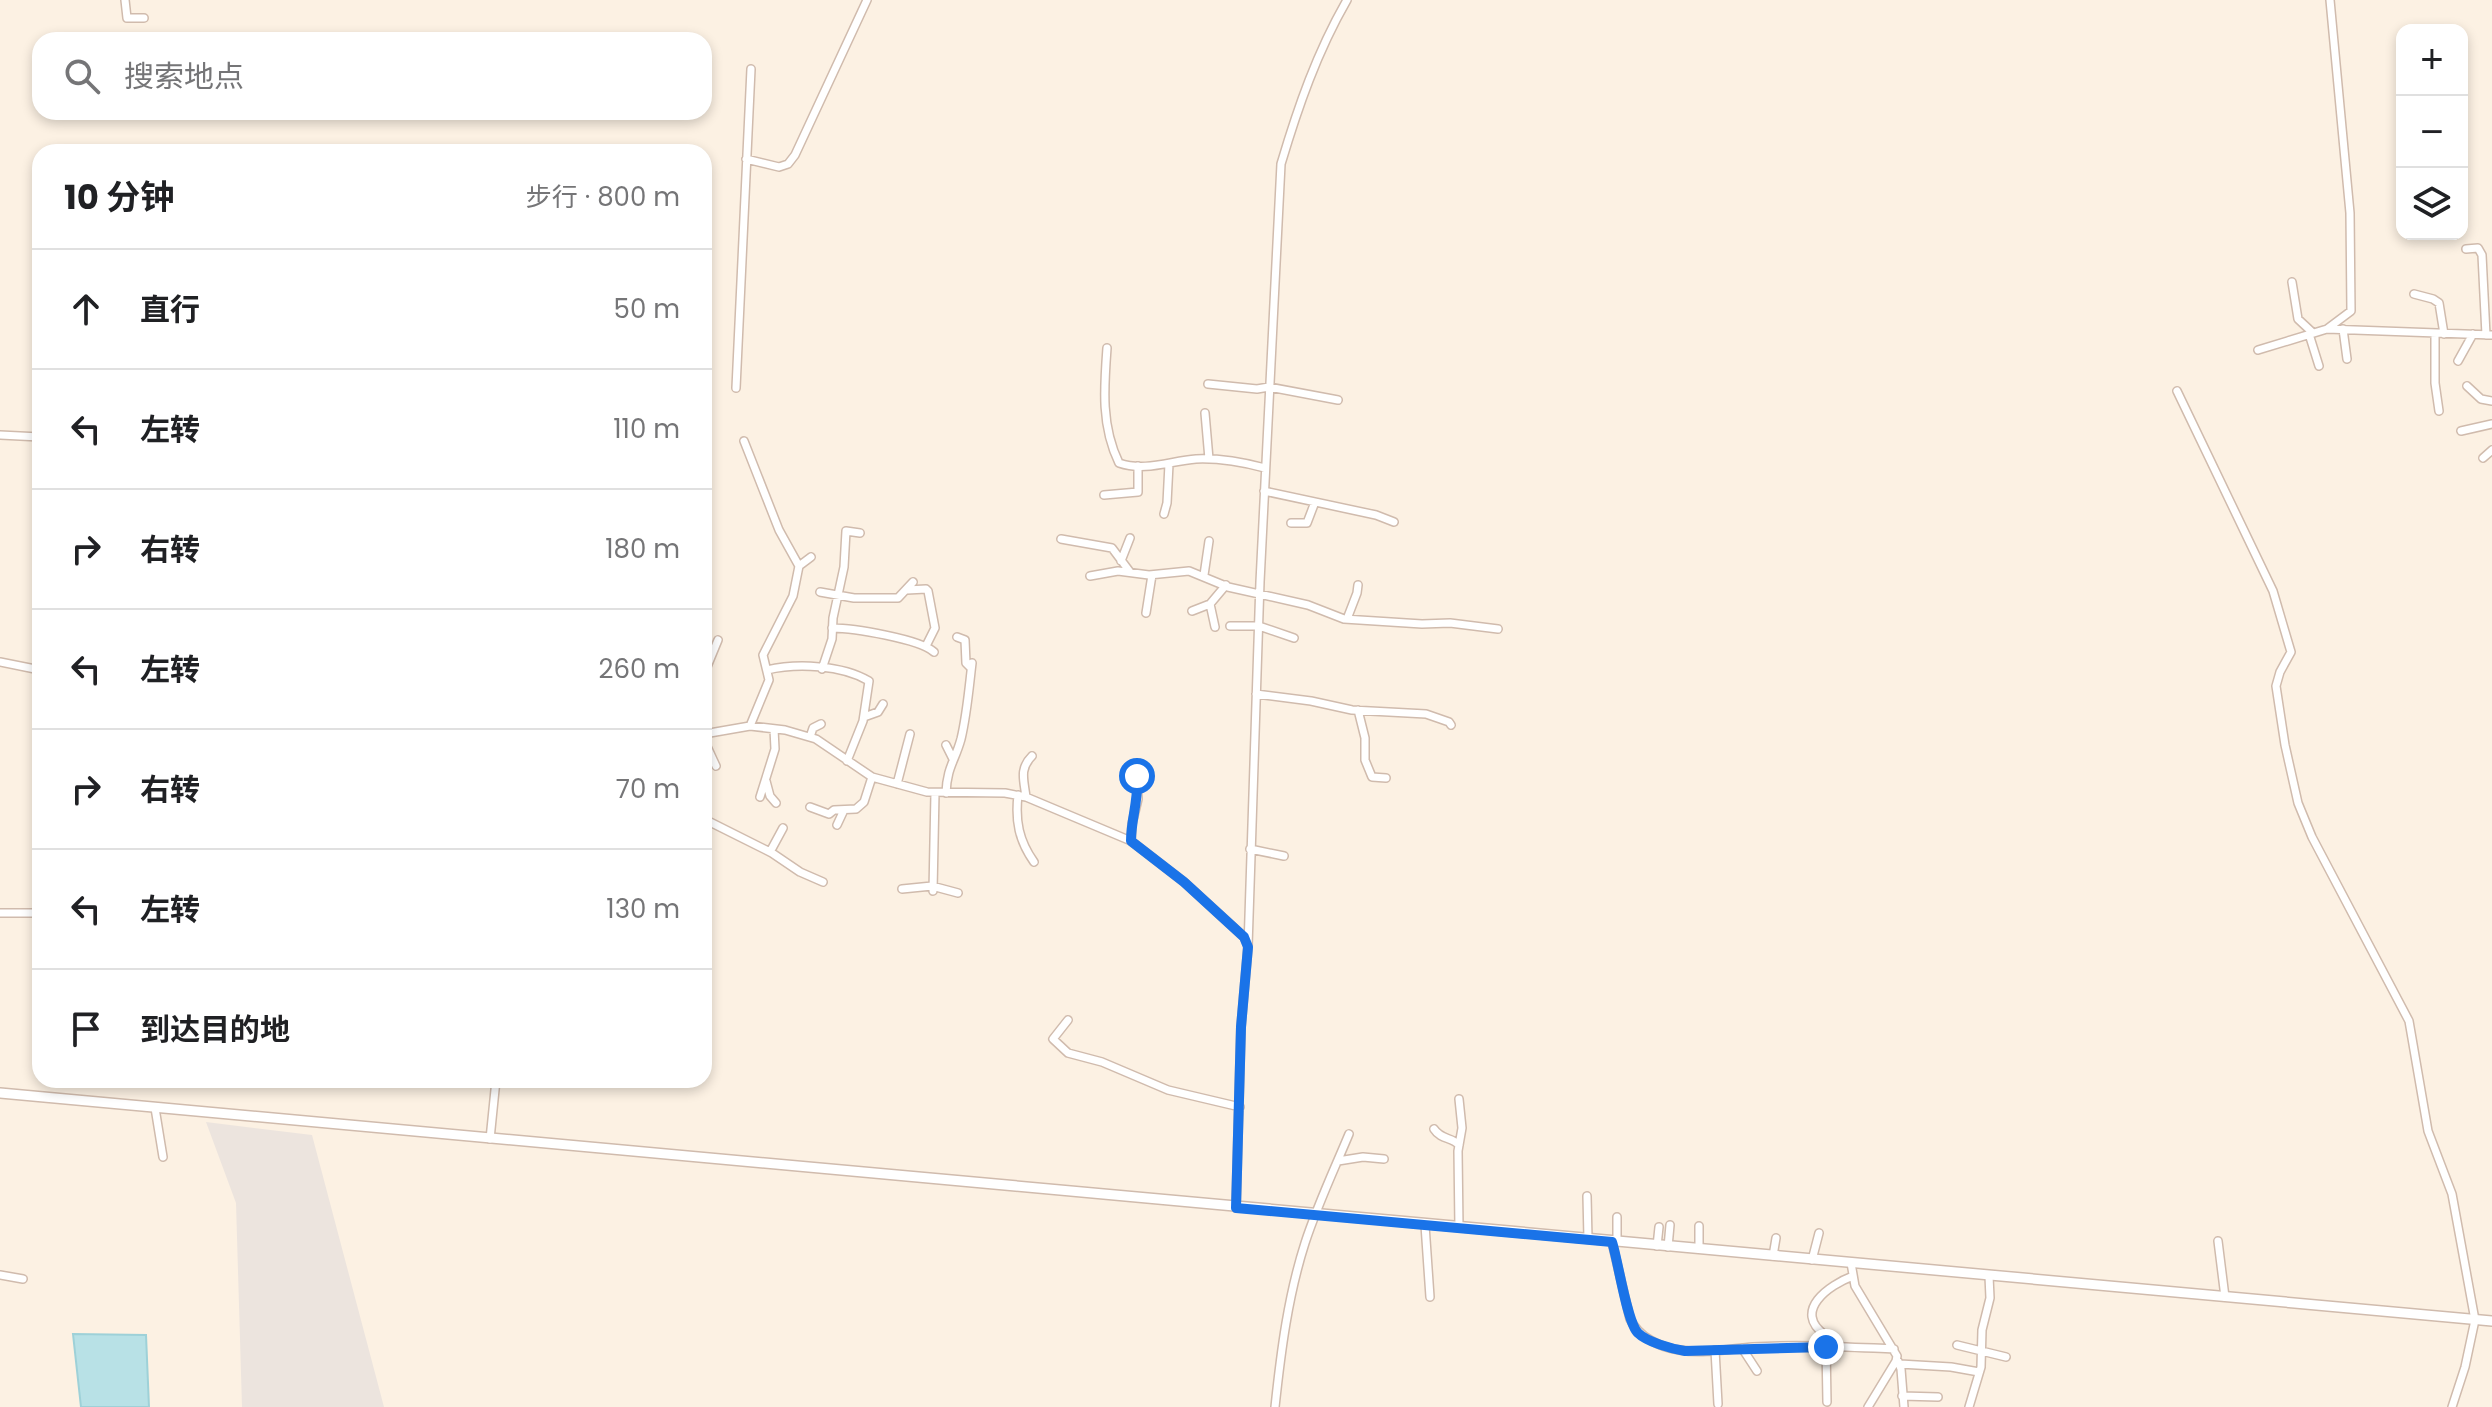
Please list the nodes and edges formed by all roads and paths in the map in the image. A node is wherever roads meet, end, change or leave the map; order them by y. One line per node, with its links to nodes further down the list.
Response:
1 (125, 0): 5 (street)
2 (867, 0): 7 (street)
3 (1347, 0): 25 (street)
4 (2330, 0): 12 (street)
5 (144, 18)
6 (751, 69): 7 (street)
7 (746, 159): 26 (street)
8 (2466, 249): 10 (street)
9 (2292, 282): 14 (street)
10 (2488, 292): 17 (street)
11 (2414, 294): 15 (street)
12 (2327, 329): 13 (street); 14 (street)
13 (2343, 329): 15 (street); 20 (street)
14 (2311, 334): 19 (street); 22 (street)
15 (2440, 334): 16 (street); 30 (street)
16 (2473, 334): 17 (street); 21 (street)
17 (2489, 335)
18 (1107, 348): 41 (street)
19 (2258, 350)
20 (2347, 359)
21 (2458, 361)
22 (2319, 366)
23 (1208, 384): 25 (street)
24 (2467, 386): 29 (street)
25 (1269, 387): 28 (street); 42 (street)
26 (736, 388)
27 (2177, 391): 168 (street)
28 (1338, 400)
29 (2492, 401)
30 (2439, 411)
31 (1205, 413): 39 (street)
32 (2492, 424): 33 (street)
33 (2461, 431)
34 (0, 435): 35 (street)
35 (32, 437)
36 (744, 441): 55 (street)
37 (2492, 450): 38 (street)
38 (2483, 458)
39 (1209, 459): 40 (street); 42 (street)
40 (1169, 464): 41 (street); 46 (street)
41 (1138, 466): 44 (street)
42 (1265, 468): 43 (street)
43 (1264, 491): 45 (street); 67 (street)
44 (1104, 495)
45 (1315, 502): 47 (street); 48 (street)
46 (1164, 514)
47 (1394, 522)
48 (1291, 523)
49 (860, 533): 66 (street)
50 (1130, 538): 54 (street)
51 (1061, 539): 54 (street)
52 (1209, 541): 59 (street)
53 (811, 557): 55 (street)
54 (1122, 559): 56 (street); 57 (street)
55 (799, 566): 84 (street)
56 (1118, 571): 57 (street); 60 (street)
57 (1130, 572): 58 (street)
58 (1152, 575): 59 (street); 70 (street)
59 (1204, 575): 62 (street)
60 (1090, 576)
61 (913, 582): 64 (street)
62 (1226, 585): 67 (street); 68 (street)
63 (1358, 585): 71 (street)
64 (907, 590): 66 (street); 79 (street)
65 (820, 592): 66 (street)
66 (839, 595): 75 (street)
67 (1260, 595): 71 (street); 73 (street)
68 (1210, 604): 69 (street); 74 (street)
69 (1192, 611)
70 (1146, 613)
71 (1347, 619): 76 (street)
72 (1230, 626): 73 (street)
73 (1259, 626): 78 (street); 85 (street)
74 (1215, 627)
75 (832, 628): 79 (street); 83 (street)
76 (1498, 629)
77 (957, 637): 99 (street)
78 (1294, 638)
79 (926, 646): 80 (street)
80 (934, 652)
81 (0, 662): 82 (street)
82 (32, 668)
83 (822, 669): 84 (street); 88 (street)
84 (767, 670): 91 (street)
85 (1256, 694): 87 (street); 118 (street)
86 (883, 704): 88 (street)
87 (1358, 710): 90 (street); 104 (street)
88 (864, 717): 100 (street)
89 (821, 724): 95 (street)
90 (1451, 725)
91 (750, 726): 92 (street); 93 (street)
92 (774, 729): 95 (street); 105 (street)
93 (712, 734)
94 (910, 734): 106 (street)
95 (810, 737): 100 (street)
96 (946, 745): 99 (street)
97 (712, 755): 102 (street)
98 (1032, 756): 109 (street)
99 (953, 759): 108 (street)
100 (847, 761): 103 (street)
101 (1136, 764): 117 (street)
102 (716, 766)
103 (872, 777): 106 (street); 113 (street)
104 (1386, 778)
105 (765, 779): 110 (street); 111 (street)
106 (897, 784): 107 (street)
107 (935, 793): 108 (street); 123 (street)
108 (946, 793): 109 (street)
109 (1022, 796): 117 (street); 121 (street)
110 (760, 797)
111 (776, 803)
112 (810, 807): 113 (street)
113 (844, 810): 115 (street)
114 (712, 823): 119 (street)
115 (837, 825)
116 (783, 828): 119 (street)
117 (1131, 841): 128 (street)
118 (1250, 849): 120 (street); 128 (street)
119 (770, 852): 122 (street)
120 (1284, 856)
121 (1034, 862)
122 (823, 882)
123 (932, 888): 124 (street); 125 (street)
124 (902, 889)
125 (958, 893)
126 (0, 913): 127 (street)
127 (32, 913)
128 (1248, 947): 133 (street)
129 (1068, 1020): 133 (street)
130 (495, 1088): 137 (street)
131 (0, 1093): 134 (street)
132 (1459, 1099): 138 (street)
133 (1240, 1107): 143 (street)
134 (155, 1108): 137 (street); 139 (street)
135 (1434, 1129): 138 (street)
136 (1349, 1134): 141 (street)
137 (490, 1139): 143 (street)
138 (1459, 1145): 150 (street)
139 (163, 1157)
140 (1384, 1159): 141 (street)
141 (1338, 1161): 144 (street)
142 (1587, 1196): 153 (street)
143 (1236, 1208): 144 (street)
144 (1316, 1215): 146 (street); 185 (street)
145 (1617, 1217): 155 (street)
146 (1425, 1225): 150 (street); 166 (street)
147 (1670, 1225): 157 (street)
148 (1699, 1226): 158 (street)
149 (1659, 1227): 156 (street)
150 (1459, 1228): 153 (street)
151 (1819, 1233): 160 (street)
152 (1776, 1238): 159 (street)
153 (1588, 1239): 155 (street)
154 (2218, 1241): 167 (street)
155 (1615, 1242): 156 (street); 175 (street)
156 (1657, 1246): 157 (street)
157 (1668, 1247): 158 (street)
158 (1699, 1249): 159 (street)
159 (1773, 1256): 160 (street)
160 (1812, 1260): 161 (street)
161 (1851, 1263): 163 (street); 164 (street)
162 (0, 1275): 165 (street)
163 (1853, 1276): 170 (street); 174 (street)
164 (1989, 1276): 167 (street); 176 (street)
165 (23, 1279)
166 (1430, 1297)
167 (2225, 1297): 168 (street)
168 (2475, 1320): 169 (street); 189 (street)
169 (2492, 1321)
170 (1825, 1335)
171 (1957, 1345): 176 (street)
172 (1826, 1347): 173 (street); 174 (street); 183 (street)
173 (1742, 1348): 175 (street); 179 (street)
174 (1894, 1349): 178 (street)
175 (1715, 1350): 184 (street)
176 (1982, 1352): 177 (street); 180 (street)
177 (2006, 1357)
178 (1898, 1362): 180 (street); 181 (street); 186 (street)
179 (1757, 1371)
180 (1979, 1372): 188 (street)
181 (1902, 1396): 182 (street); 187 (street)
182 (1938, 1397)
183 (1827, 1402)
184 (1718, 1404)
185 (1275, 1407)
186 (1868, 1407)
187 (1904, 1407)
188 (1969, 1407)
189 (2452, 1407)

